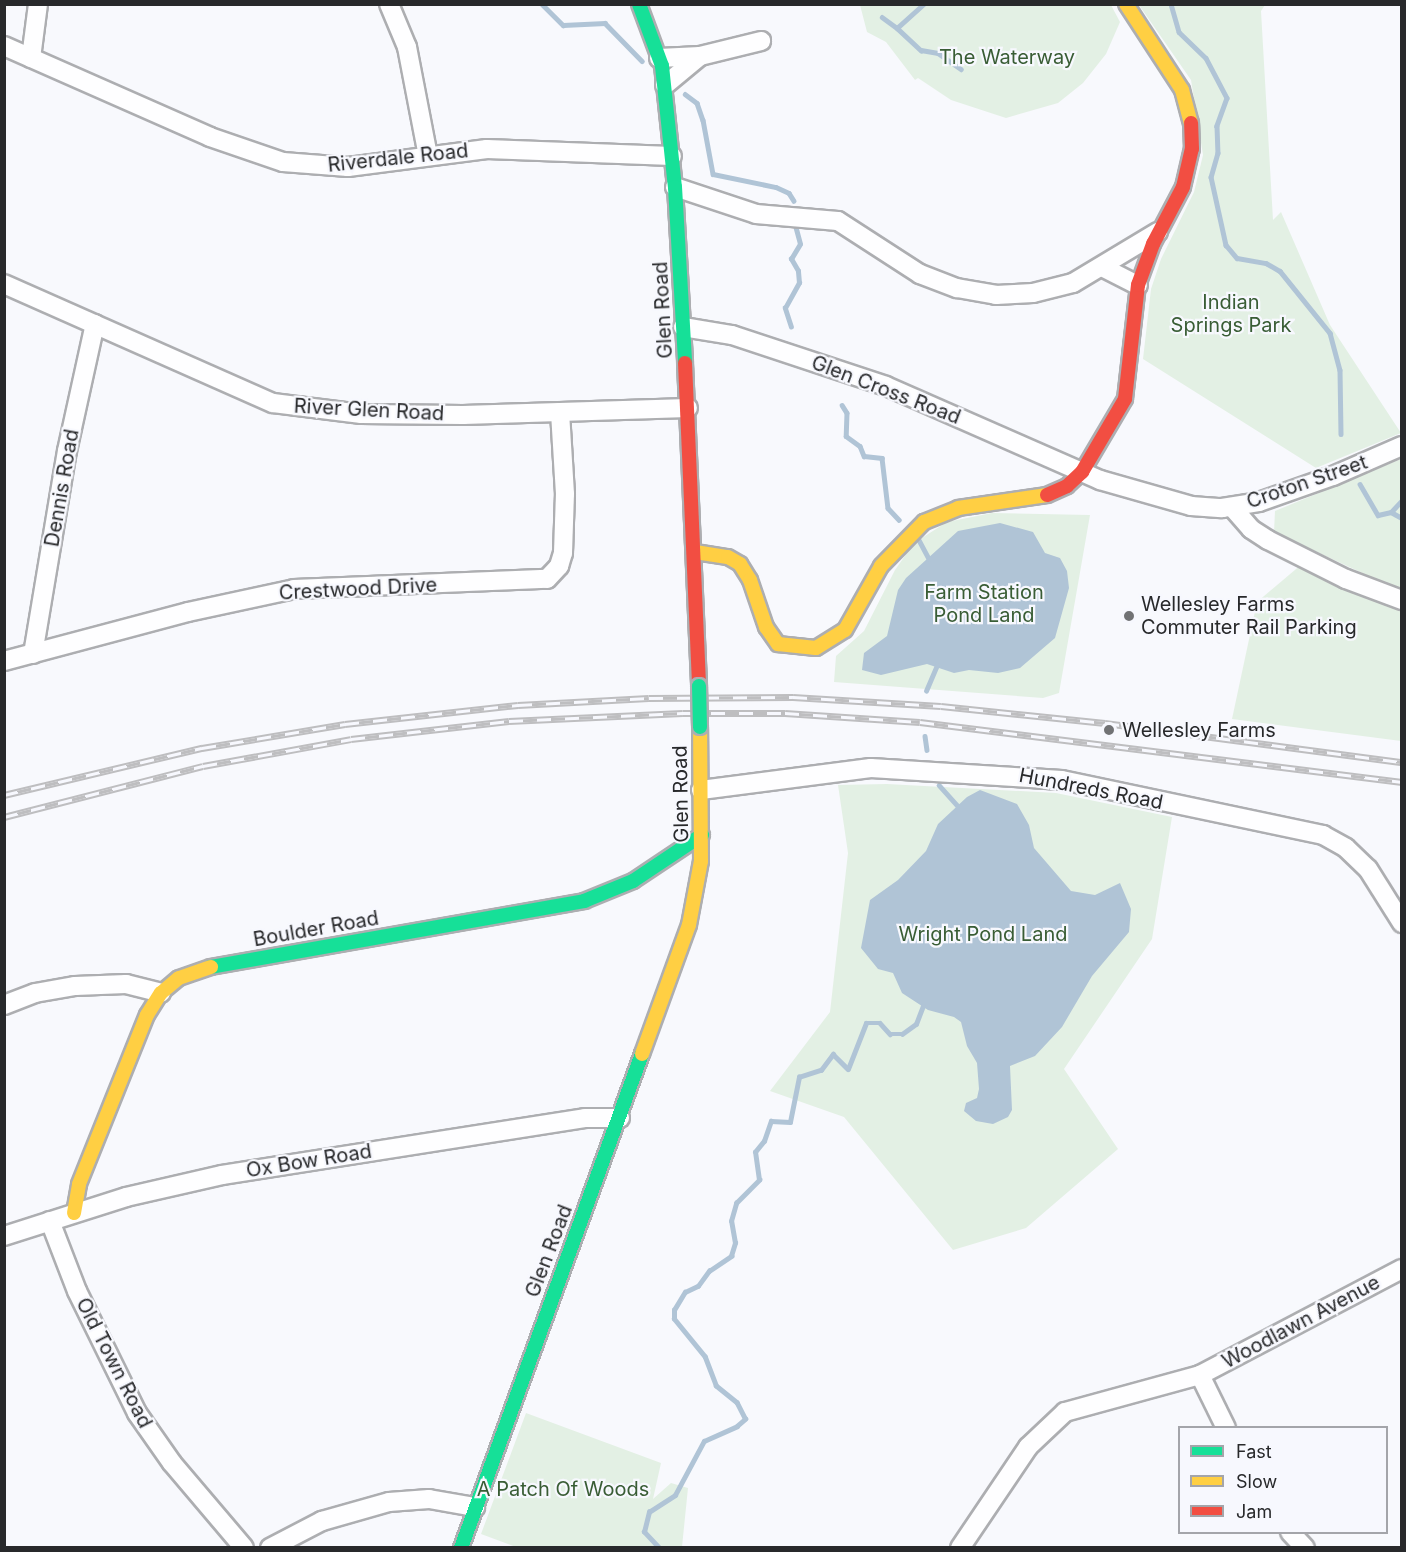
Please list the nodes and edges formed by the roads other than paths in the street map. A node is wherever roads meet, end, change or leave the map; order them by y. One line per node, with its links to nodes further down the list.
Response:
1 (38, 4): 8 (street)
2 (389, 4): 11 (street)
3 (639, 4): 9 (street, Glen Road)
4 (1126, 4): 14 (street)
5 (761, 41): 7 (street)
6 (4, 46): 8 (street, Riverdale Road)
7 (700, 56): 9 (street); 10 (street)
8 (31, 58): 11 (street, Riverdale Road)
9 (659, 58): 10 (street, Glen Road)
10 (665, 85): 12 (street, Glen Road)
11 (428, 156): 12 (street, Riverdale Road)
12 (672, 156): 13 (street, Glen Road)
13 (675, 187): 15 (street); 19 (street, Glen Road)
14 (1160, 231): 15 (street); 17 (street)
15 (1104, 268): 17 (street)
16 (4, 284): 18 (street, River Glen Road)
17 (1138, 285): 23 (street)
18 (95, 324): 21 (street, River Glen Road); 27 (street, Dennis Road)
19 (683, 327): 20 (street, Glen Road); 23 (street, Glen Cross Road)
20 (688, 408): 21 (street, River Glen Road); 25 (street, Glen Road)
21 (560, 412): 27 (street, Crestwood Drive)
22 (1401, 446): 24 (street, Croton Street)
23 (1082, 472): 24 (street, Croton Street); 25 (street)
24 (1232, 507): 26 (street)
25 (695, 552): 29 (street, Glen Road, bridge)
26 (1401, 600)
27 (33, 654): 28 (street, Crestwood Drive)
28 (4, 661)
29 (701, 790): 30 (street, Glen Road); 31 (street, Hundreds Road)
30 (702, 835): 32 (street, Boulder Road); 34 (street, Glen Road)
31 (1401, 923)
32 (161, 993): 33 (street); 35 (street, Boulder Road)
33 (4, 1005)
34 (620, 1118): 35 (street, Ox Bow Road); 41 (street, Glen Road)
35 (74, 1213): 36 (street, Ox Bow Road)
36 (50, 1221): 37 (street, Ox Bow Road); 43 (street, Old Town Road)
37 (4, 1236)
38 (1401, 1269): 39 (street, Woodlawn Avenue)
39 (1200, 1375): 40 (street); 46 (street, Woodlawn Avenue)
40 (1225, 1426)
41 (475, 1507): 44 (street); 45 (street, Glen Road)
42 (1291, 1534): 47 (street)
43 (244, 1548)
44 (270, 1548)
45 (461, 1548)
46 (960, 1548)
47 (1305, 1548)

